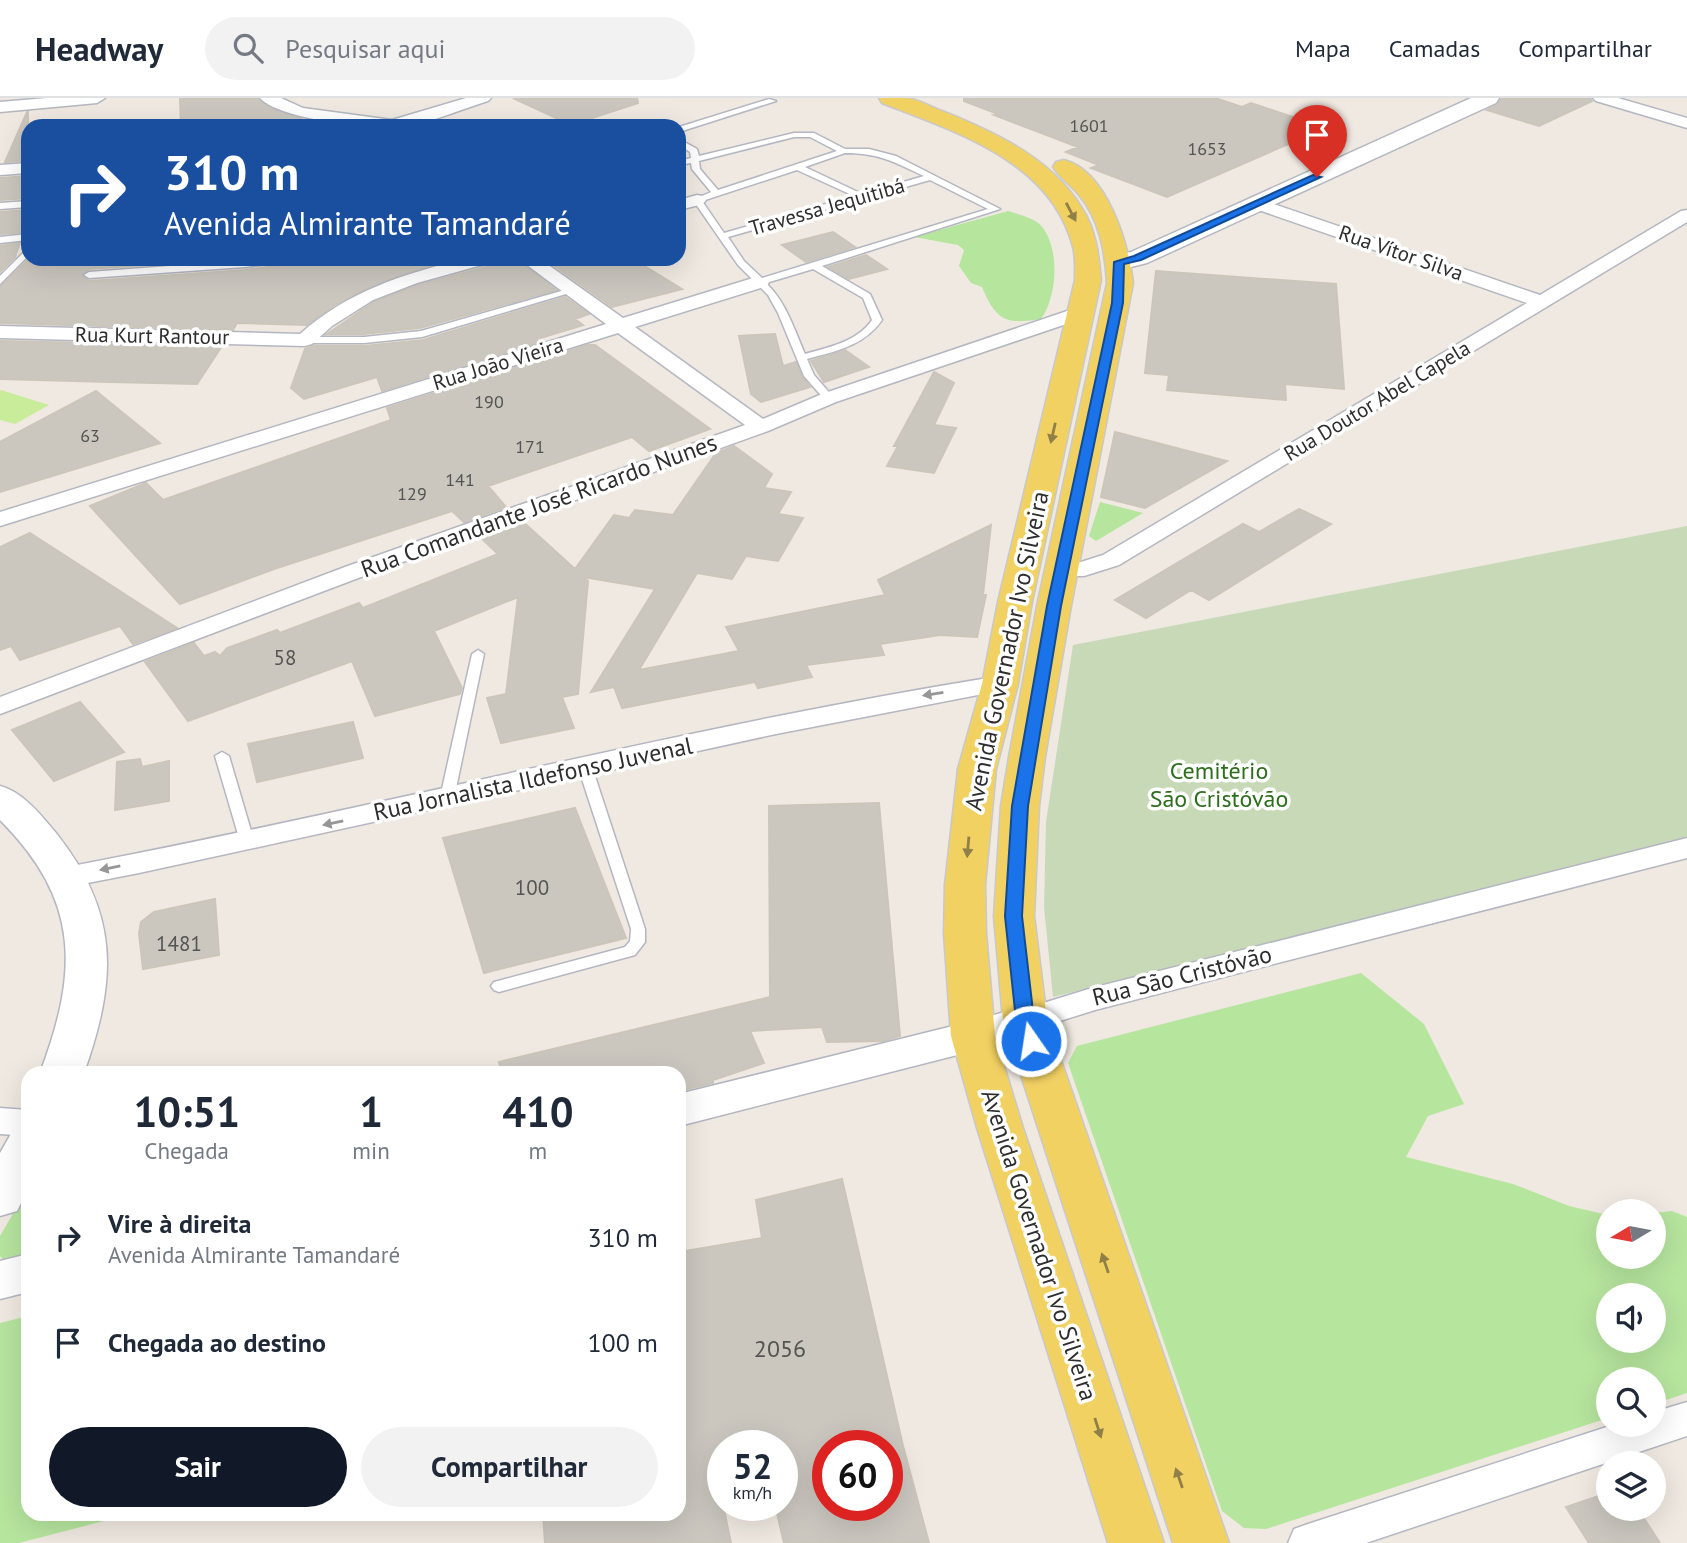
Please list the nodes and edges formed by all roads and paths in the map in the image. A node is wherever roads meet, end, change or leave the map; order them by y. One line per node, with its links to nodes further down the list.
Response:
1 (97, 98): 8 (street)
2 (268, 98): 9 (street)
3 (484, 98): 10 (street)
4 (1488, 98): 26 (main road)
5 (1601, 98): 11 (street)
6 (772, 101): 12 (lane)
7 (917, 102): 33 (main road, Avenida Governador Ivo Silveira); 43 (main road, Avenida Governador Ivo Silveira, one-way to 43)
8 (0, 107)
9 (349, 119)
10 (412, 119)
11 (1687, 122)
12 (686, 128)
13 (686, 146): 15 (lane)
14 (844, 151): 15 (lane); 17 (lane); 20 (lane)
15 (696, 159): 16 (lane); 21 (lane)
16 (686, 161)
17 (799, 167): 21 (lane); 22 (lane)
18 (21, 168): 19 (street)
19 (0, 170)
20 (931, 177): 22 (lane, Travessa Jequitibá); 37 (lane, Rua João Vieira)
21 (716, 193): 23 (lane)
22 (862, 197): 29 (lane, Travessa Jequitibá)
23 (697, 200): 24 (street); 29 (lane)
24 (686, 203)
25 (21, 204): 27 (lane)
26 (1259, 204): 33 (main road); 42 (street, Rua Vítor Silva)
27 (0, 206)
28 (1687, 215): 42 (street, Rua Doutor Abel Capela)
29 (723, 236): 40 (lane)
30 (21, 238): 31 (lane)
31 (0, 240)
32 (21, 258): 39 (lane)
33 (1119, 262): 52 (main road, Avenida Governador Ivo Silveira)
34 (217, 266): 38 (lane)
35 (459, 266): 46 (street)
36 (537, 266): 41 (street)
37 (815, 266): 40 (lane, Rua João Vieira); 47 (lane)
38 (89, 275)
39 (0, 281)
40 (760, 282): 44 (street, Rua João Vieira); 47 (lane)
41 (571, 291): 44 (street); 46 (lane)
42 (1544, 302): 52 (street, Rua Doutor Abel Capela)
43 (1080, 313): 48 (street, Rua Comandante José Ricardo Nunes); 51 (main road, Avenida Governador Ivo Silveira, one-way to 51)
44 (620, 326): 49 (street); 50 (street, Rua João Vieira)
45 (0, 332): 46 (street, Rua Kurt Rantour)
46 (304, 340)
47 (800, 358): 48 (lane)
48 (829, 398): 49 (street, Rua Comandante José Ricardo Nunes)
49 (761, 427): 55 (street, Rua Comandante José Ricardo Nunes)
50 (0, 519)
51 (1023, 567): 52 (main road); 54 (main road, Avenida Governador Ivo Silveira)
52 (1062, 571): 64 (main road, Avenida Governador Ivo Silveira)
53 (478, 654): 59 (lane)
54 (1000, 684): 57 (street, Rua Jornalista Ildefonso Juvenal, one-way to 57); 65 (main road, Avenida Governador Ivo Silveira, one-way to 65)
55 (0, 706)
56 (222, 756): 60 (lane)
57 (585, 766): 59 (street, Rua Jornalista Ildefonso Juvenal); 63 (lane)
58 (0, 798): 62 (main road)
59 (447, 798): 60 (street, Rua Jornalista Ildefonso Juvenal, one-way to 60)
60 (247, 841): 62 (street, Rua Jornalista Ildefonso Juvenal, one-way to 62)
61 (1687, 848): 64 (street, Rua São Cristóvão)
62 (67, 877): 66 (main road)
63 (499, 986)
64 (1025, 1020): 65 (street, Rua São Cristóvão); 68 (main road, Avenida Governador Ivo Silveira)
65 (973, 1036): 67 (street, Rua São Cristóvão); 71 (main road, Avenida Governador Ivo Silveira)
66 (64, 1066)
67 (686, 1108)
68 (1056, 1119): 71 (main road); 78 (main road, Avenida Governador Ivo Silveira, one-way to 68)
69 (0, 1121): 70 (street)
70 (21, 1122)
71 (1000, 1128): 77 (main road, Avenida Governador Ivo Silveira, one-way to 77)
72 (21, 1158): 73 (main road)
73 (0, 1197)
74 (21, 1275): 75 (street)
75 (0, 1280)
76 (1687, 1419): 79 (street)
77 (1136, 1543)
78 (1200, 1543)
79 (1308, 1543)

